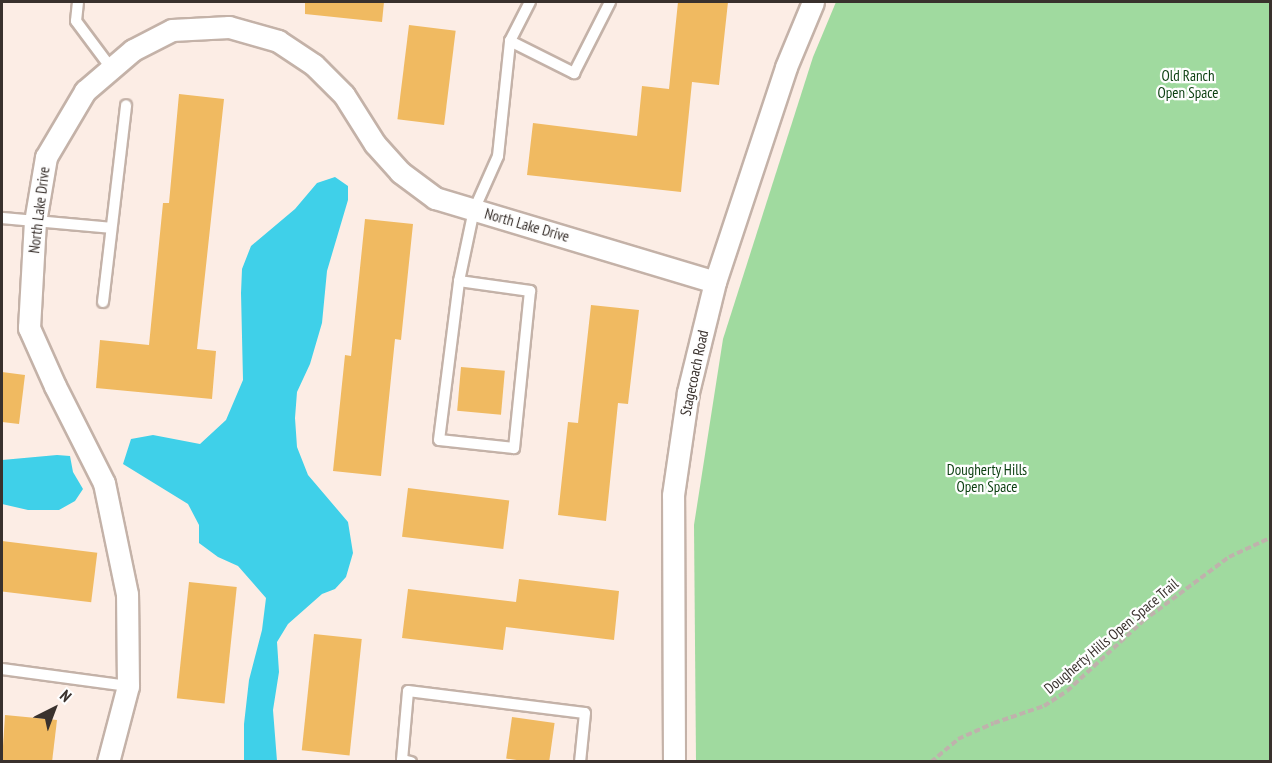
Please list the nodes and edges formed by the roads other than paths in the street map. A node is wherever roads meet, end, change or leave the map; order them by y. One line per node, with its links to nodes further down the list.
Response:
1 (78, 2): 6 (lane)
2 (527, 2): 5 (lane)
3 (610, 2): 5 (lane)
4 (813, 2): 13 (street, Stagecoach Road)
5 (510, 41): 8 (lane)
6 (111, 68): 8 (street, North Lake Drive); 10 (street, North Lake Drive)
7 (126, 105): 11 (lane)
8 (474, 210): 12 (lane); 13 (street, North Lake Drive)
9 (2, 218): 10 (lane)
10 (35, 222): 11 (lane); 16 (street, North Lake Drive)
11 (111, 228): 14 (lane)
12 (459, 281): 12 (lane)
13 (715, 282): 20 (street, Stagecoach Road)
14 (103, 302)
15 (2, 669): 16 (lane)
16 (128, 686): 17 (street, North Lake Drive)
17 (108, 762)
18 (411, 762): 19 (lane)
19 (580, 762)
20 (674, 762)

